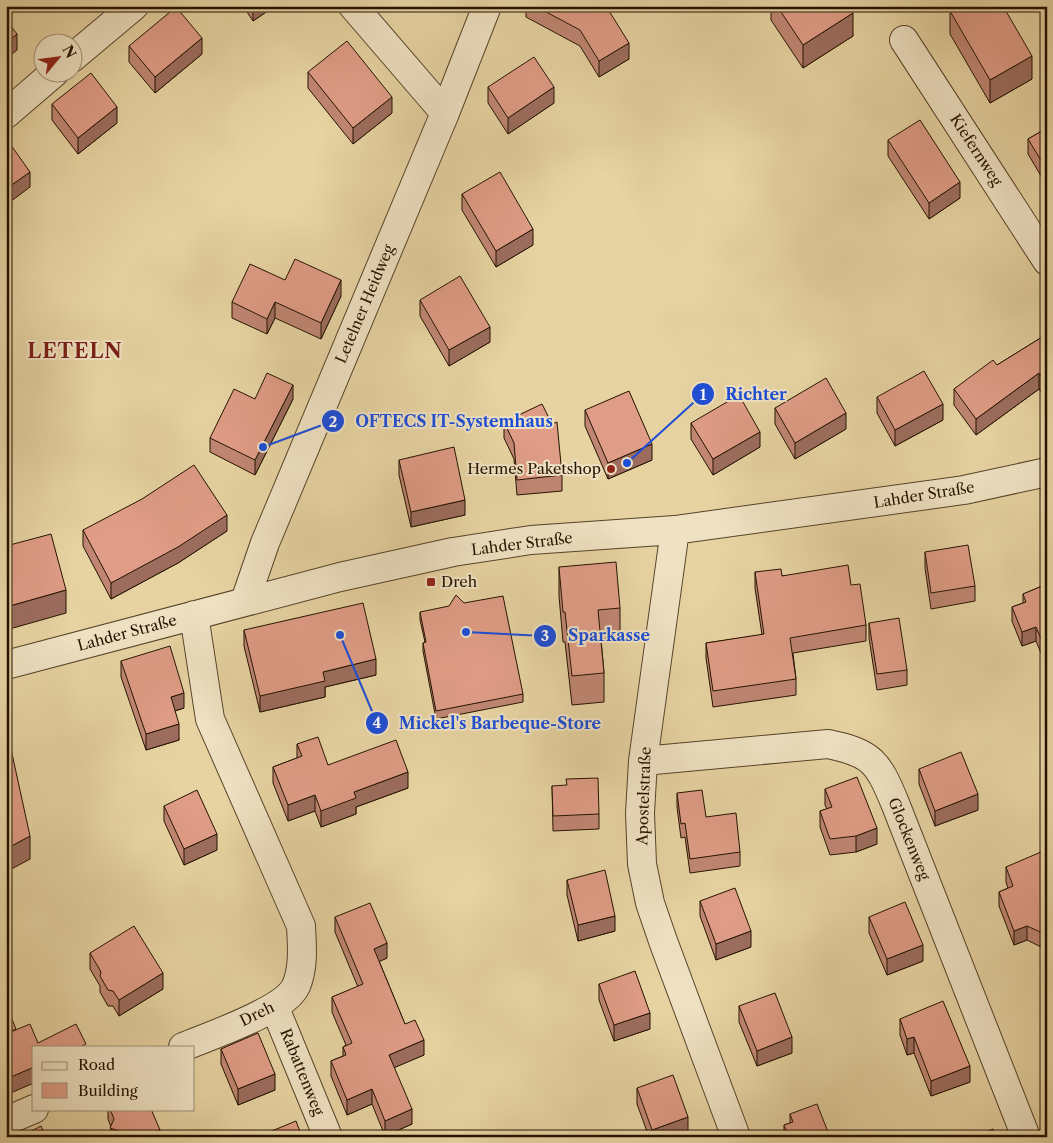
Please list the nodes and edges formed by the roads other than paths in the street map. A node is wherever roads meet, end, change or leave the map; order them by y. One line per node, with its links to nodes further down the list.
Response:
1 (134, 6): 5 (street)
2 (353, 6): 7 (street)
3 (487, 6): 7 (street, Letelner Heidweg)
4 (904, 40): 9 (street, Kiefernweg)
5 (82, 50)
6 (43, 82): 8 (street)
7 (445, 113): 12 (street, Letelner Heidweg)
8 (6, 114)
9 (1047, 260)
10 (1047, 472): 11 (street, Lahder Straße)
11 (675, 530): 12 (street, Lahder Straße); 15 (street, Apostelstraße)
12 (245, 601): 13 (street, Lahder Straße)
13 (194, 615): 14 (street, Lahder Straße); 16 (street, Dreh)
14 (6, 665)
15 (643, 761): 21 (street, Apostelstraße); 22 (street, Glockenweg)
16 (275, 1008): 17 (street, Dreh); 20 (street, Rabattenweg)
17 (185, 1046)
18 (32, 1110): 19 (street)
19 (6, 1121)
20 (328, 1137)
21 (736, 1137)
22 (1026, 1137)

